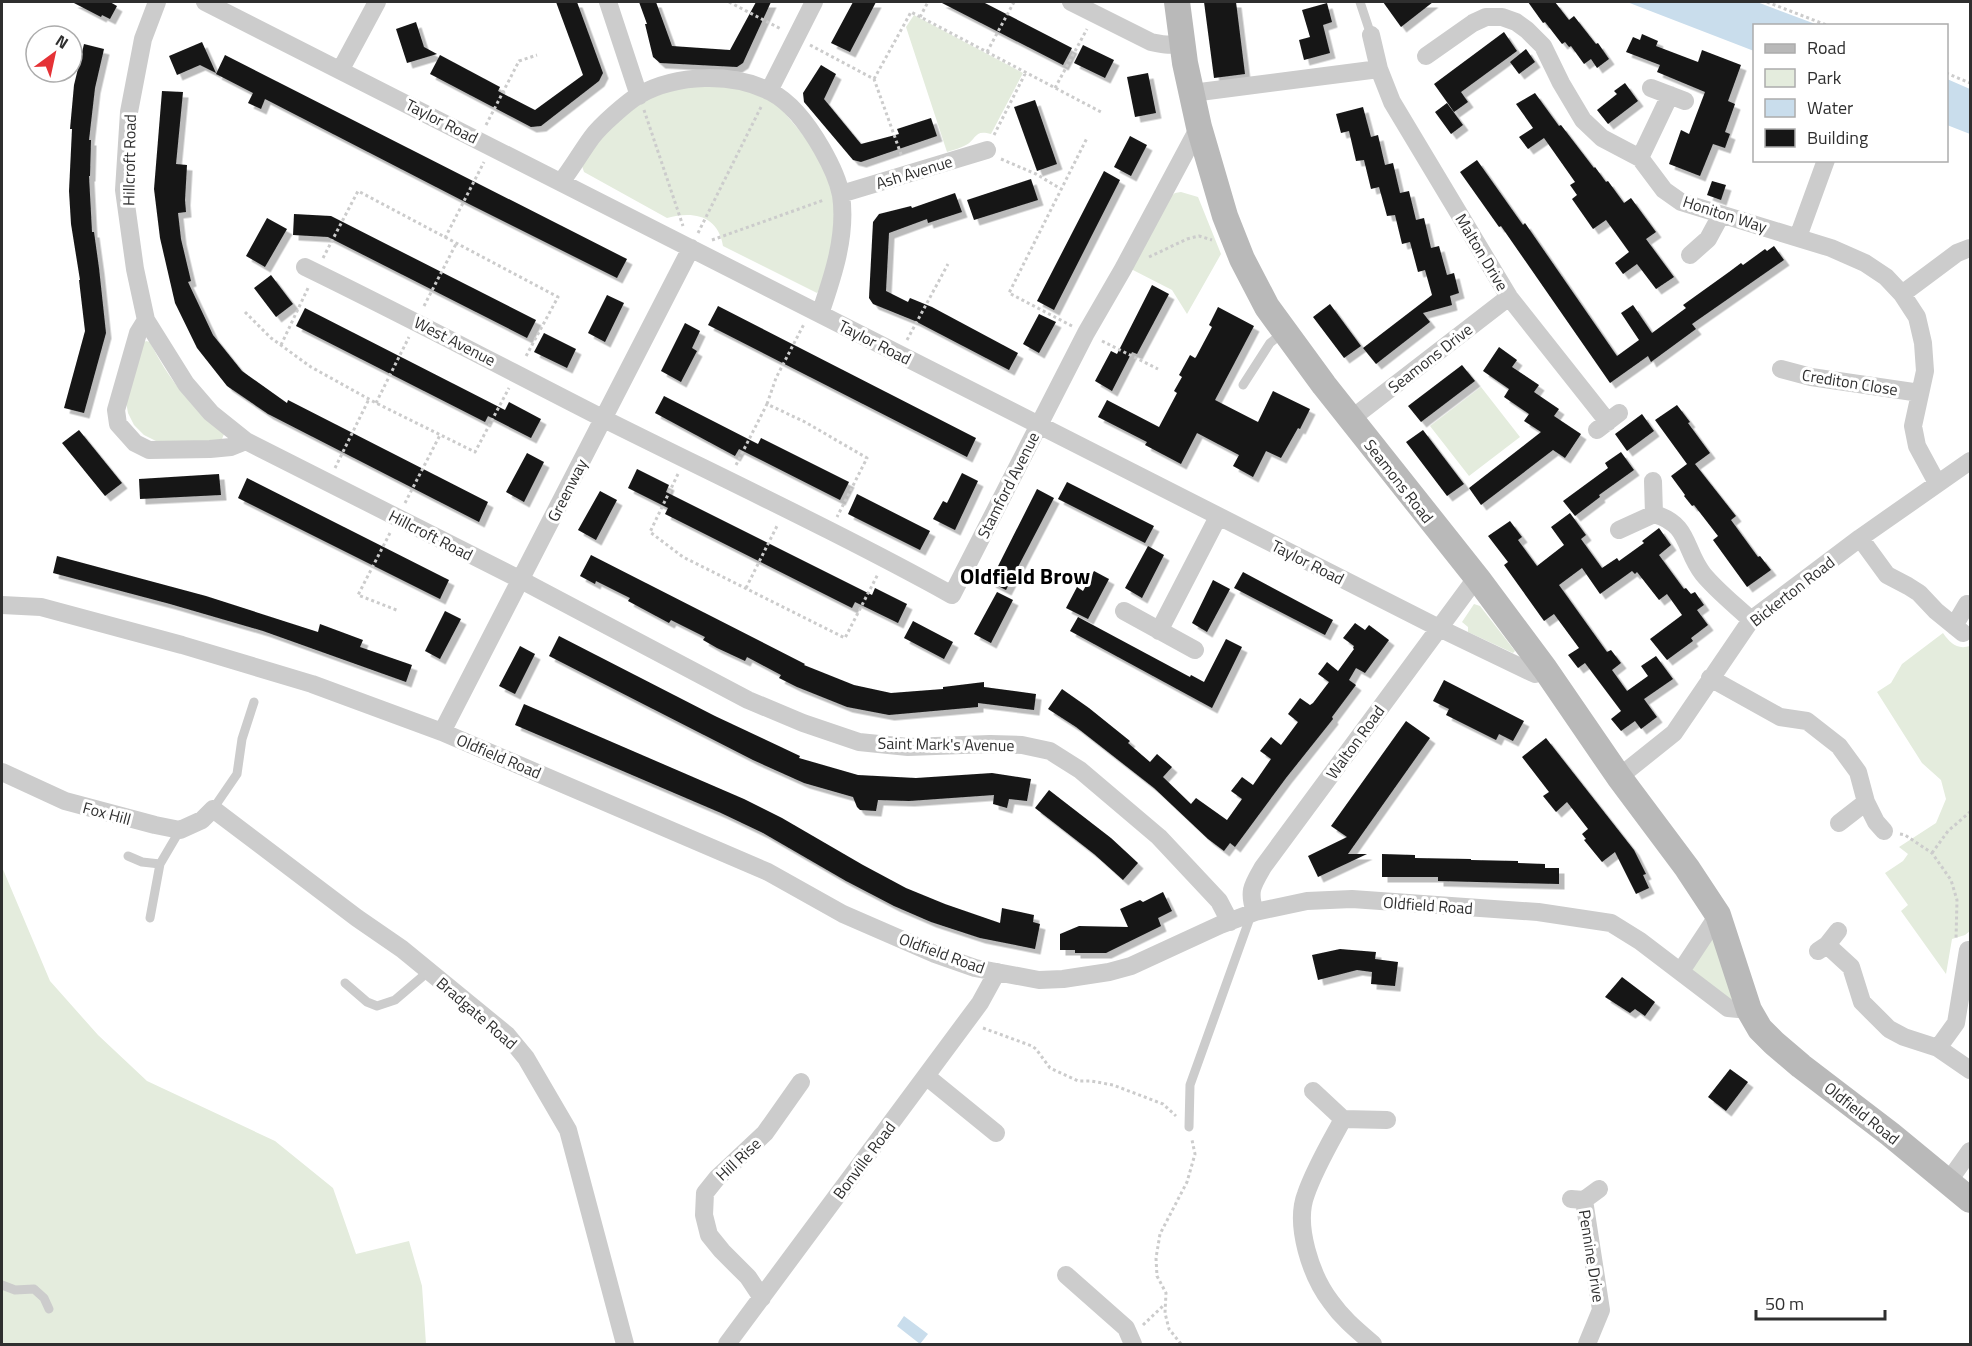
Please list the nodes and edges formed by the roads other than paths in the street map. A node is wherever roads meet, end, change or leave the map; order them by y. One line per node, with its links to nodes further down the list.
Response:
1 (157, 2): 33 (street, Hillcroft Road)
2 (206, 2): 12 (street, Taylor Road)
3 (377, 2): 12 (street)
4 (608, 2): 17 (street)
5 (814, 2): 15 (street)
6 (1071, 2): 10 (street)
7 (1177, 2): 10 (street, Seamons Road)
8 (1360, 2): 9 (lane)
9 (1371, 35): 13 (street, Malton Drive)
10 (1182, 42): 16 (street, Seamons Road)
11 (1426, 56): 20 (street, Honiton Way)
12 (341, 69): 22 (street, Taylor Road)
13 (1379, 69): 16 (street); 31 (street, Malton Drive)
14 (1652, 88): 20 (street)
15 (769, 91): 17 (street); 23 (street)
16 (1192, 93): 18 (street, Seamons Road)
17 (639, 96): 22 (street)
18 (1199, 127): 34 (street, Seamons Road); 41 (street, Stamford Avenue)
19 (987, 150): 23 (street, Ash Avenue)
20 (1640, 158): 24 (street, Honiton Way)
21 (1825, 162): 25 (street)
22 (561, 182): 26 (street, Taylor Road)
23 (841, 194): 32 (street)
24 (1721, 215): 25 (street, Honiton Way); 28 (street)
25 (1798, 237): 30 (street, Honiton Way)
26 (691, 248): 32 (street, Taylor Road); 38 (street, Greenway)
27 (1971, 248): 30 (street)
28 (1690, 255)
29 (310, 269): 38 (street, West Avenue)
30 (1902, 294): 37 (street, Honiton Way)
31 (1509, 297): 39 (street, Seamons Drive); 40 (street, Malton Drive)
32 (816, 312): 41 (street, Taylor Road)
33 (146, 320): 42 (street, Hillcroft Road); 42 (street)
34 (1284, 332): 36 (lane); 39 (street, Seamons Road)
35 (1781, 369): 37 (street, Crediton Close)
36 (1243, 385)
37 (1920, 393): 45 (street, Honiton Way)
38 (604, 418): 41 (street, Stamford Avenue); 51 (street, Greenway)
39 (1351, 419): 50 (street, Seamons Road)
40 (1608, 422)
41 (1039, 426): 47 (street, Taylor Road)
42 (246, 441): 51 (street, Hillcroft Road)
43 (1971, 462): 45 (street, Bickerton Road)
44 (1653, 481): 46 (street)
45 (1937, 483): 49 (street, Bickerton Road)
46 (1654, 514): 48 (street); 55 (street)
47 (1218, 516): 56 (street, Taylor Road); 57 (street)
48 (1619, 530)
49 (1860, 538): 52 (street); 55 (street, Bickerton Road)
50 (1478, 579): 56 (street, Walton Road); 59 (street, Seamons Road)
51 (520, 580): 62 (street, Greenway); 75 (street, Saint Mark's Avenue)
52 (1967, 604)
53 (2, 605): 62 (street, Oldfield Road)
54 (1124, 611): 57 (street)
55 (1751, 620): 60 (street, Bickerton Road)
56 (1438, 628): 59 (street, Taylor Road); 72 (street, Walton Road)
57 (1160, 631): 58 (street)
58 (1195, 650)
59 (1545, 669): 64 (street, Seamons Road)
60 (1710, 678): 64 (street, Bickerton Road); 65 (street)
61 (254, 702): 66 (lane)
62 (442, 732): 80 (street, Oldfield Road)
63 (2, 772): 68 (street, Fox Hill)
64 (1619, 777): 73 (street, Seamons Road)
65 (1866, 802): 67 (street); 69 (street)
66 (213, 808): 68 (street); 78 (street, Bradgate Road)
67 (1839, 823)
68 (180, 830): 71 (lane)
69 (1884, 831)
70 (128, 856): 71 (lane)
71 (160, 864): 74 (lane)
72 (1253, 913): 75 (street, Oldfield Road); 79 (street, Oldfield Road); 90 (lane)
73 (1718, 915): 79 (street); 82 (street, Seamons Road)
74 (150, 918)
75 (1230, 922): 80 (street, Oldfield Road)
76 (1828, 942): 83 (street)
77 (1968, 954): 83 (street)
78 (429, 971): 81 (lane); 101 (street, Bradgate Road)
79 (1681, 971): 82 (street, Oldfield Road)
80 (997, 972): 85 (street, Bonville Road)
81 (345, 983)
82 (1749, 1010): 93 (street, Oldfield Road)
83 (1938, 1048): 84 (street)
84 (1971, 1070)
85 (926, 1076): 91 (street); 98 (street, Bonville Road)
86 (801, 1082): 98 (street, Hill Rise)
87 (1313, 1091): 88 (street)
88 (1343, 1119): 89 (street); 103 (street)
89 (1388, 1120)
90 (1189, 1127)
91 (996, 1133)
92 (1971, 1150): 93 (street)
93 (1948, 1182): 95 (street, Oldfield Road)
94 (1599, 1189): 104 (street, Pennine Drive)
95 (1971, 1200)
96 (1066, 1275): 100 (street)
97 (2, 1285): 99 (lane)
98 (762, 1298): 102 (street, Bonville Road)
99 (50, 1309)
100 (1136, 1337)
101 (624, 1344)
102 (727, 1344)
103 (1374, 1344)
104 (1587, 1344)

